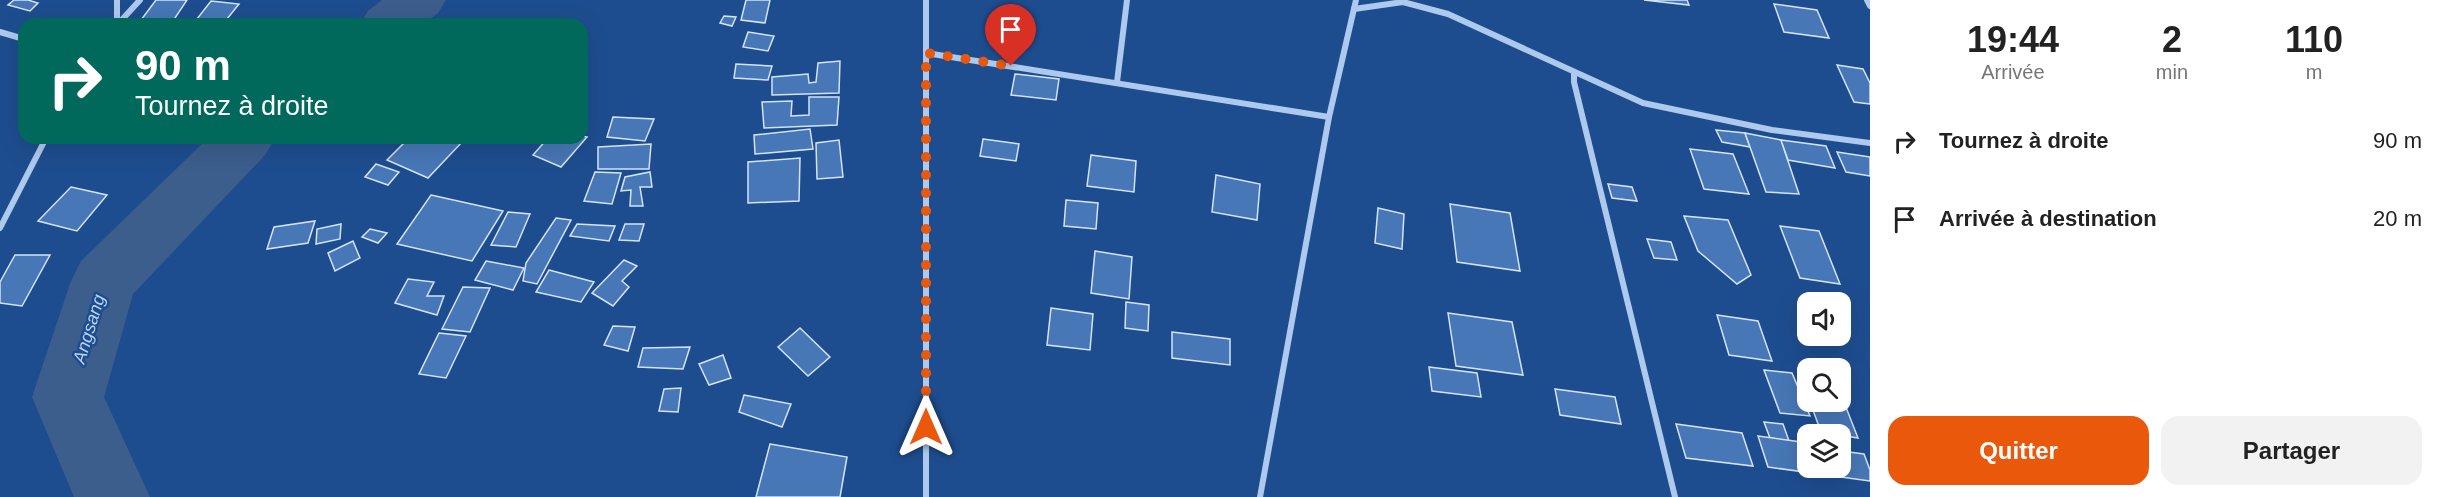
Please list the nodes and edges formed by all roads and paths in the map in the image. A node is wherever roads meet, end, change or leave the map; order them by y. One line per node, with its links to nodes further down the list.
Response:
1 (117, 0): 9 (street)
2 (140, 0): 10 (street)
3 (926, 0): 13 (street)
4 (1127, 0): 15 (street)
5 (1356, 0): 8 (street)
6 (1867, 0): 7 (street)
7 (1870, 6)
8 (1354, 9): 14 (street); 16 (street)
9 (118, 18)
10 (124, 18)
11 (0, 32): 12 (street)
12 (18, 37)
13 (926, 53): 15 (street); 20 (street)
14 (1574, 73): 17 (street); 22 (street)
15 (1117, 82): 16 (street)
16 (1329, 117): 21 (street)
17 (1870, 143)
18 (43, 144): 19 (street)
19 (0, 228)
20 (926, 497)
21 (1260, 497)
22 (1676, 497)

